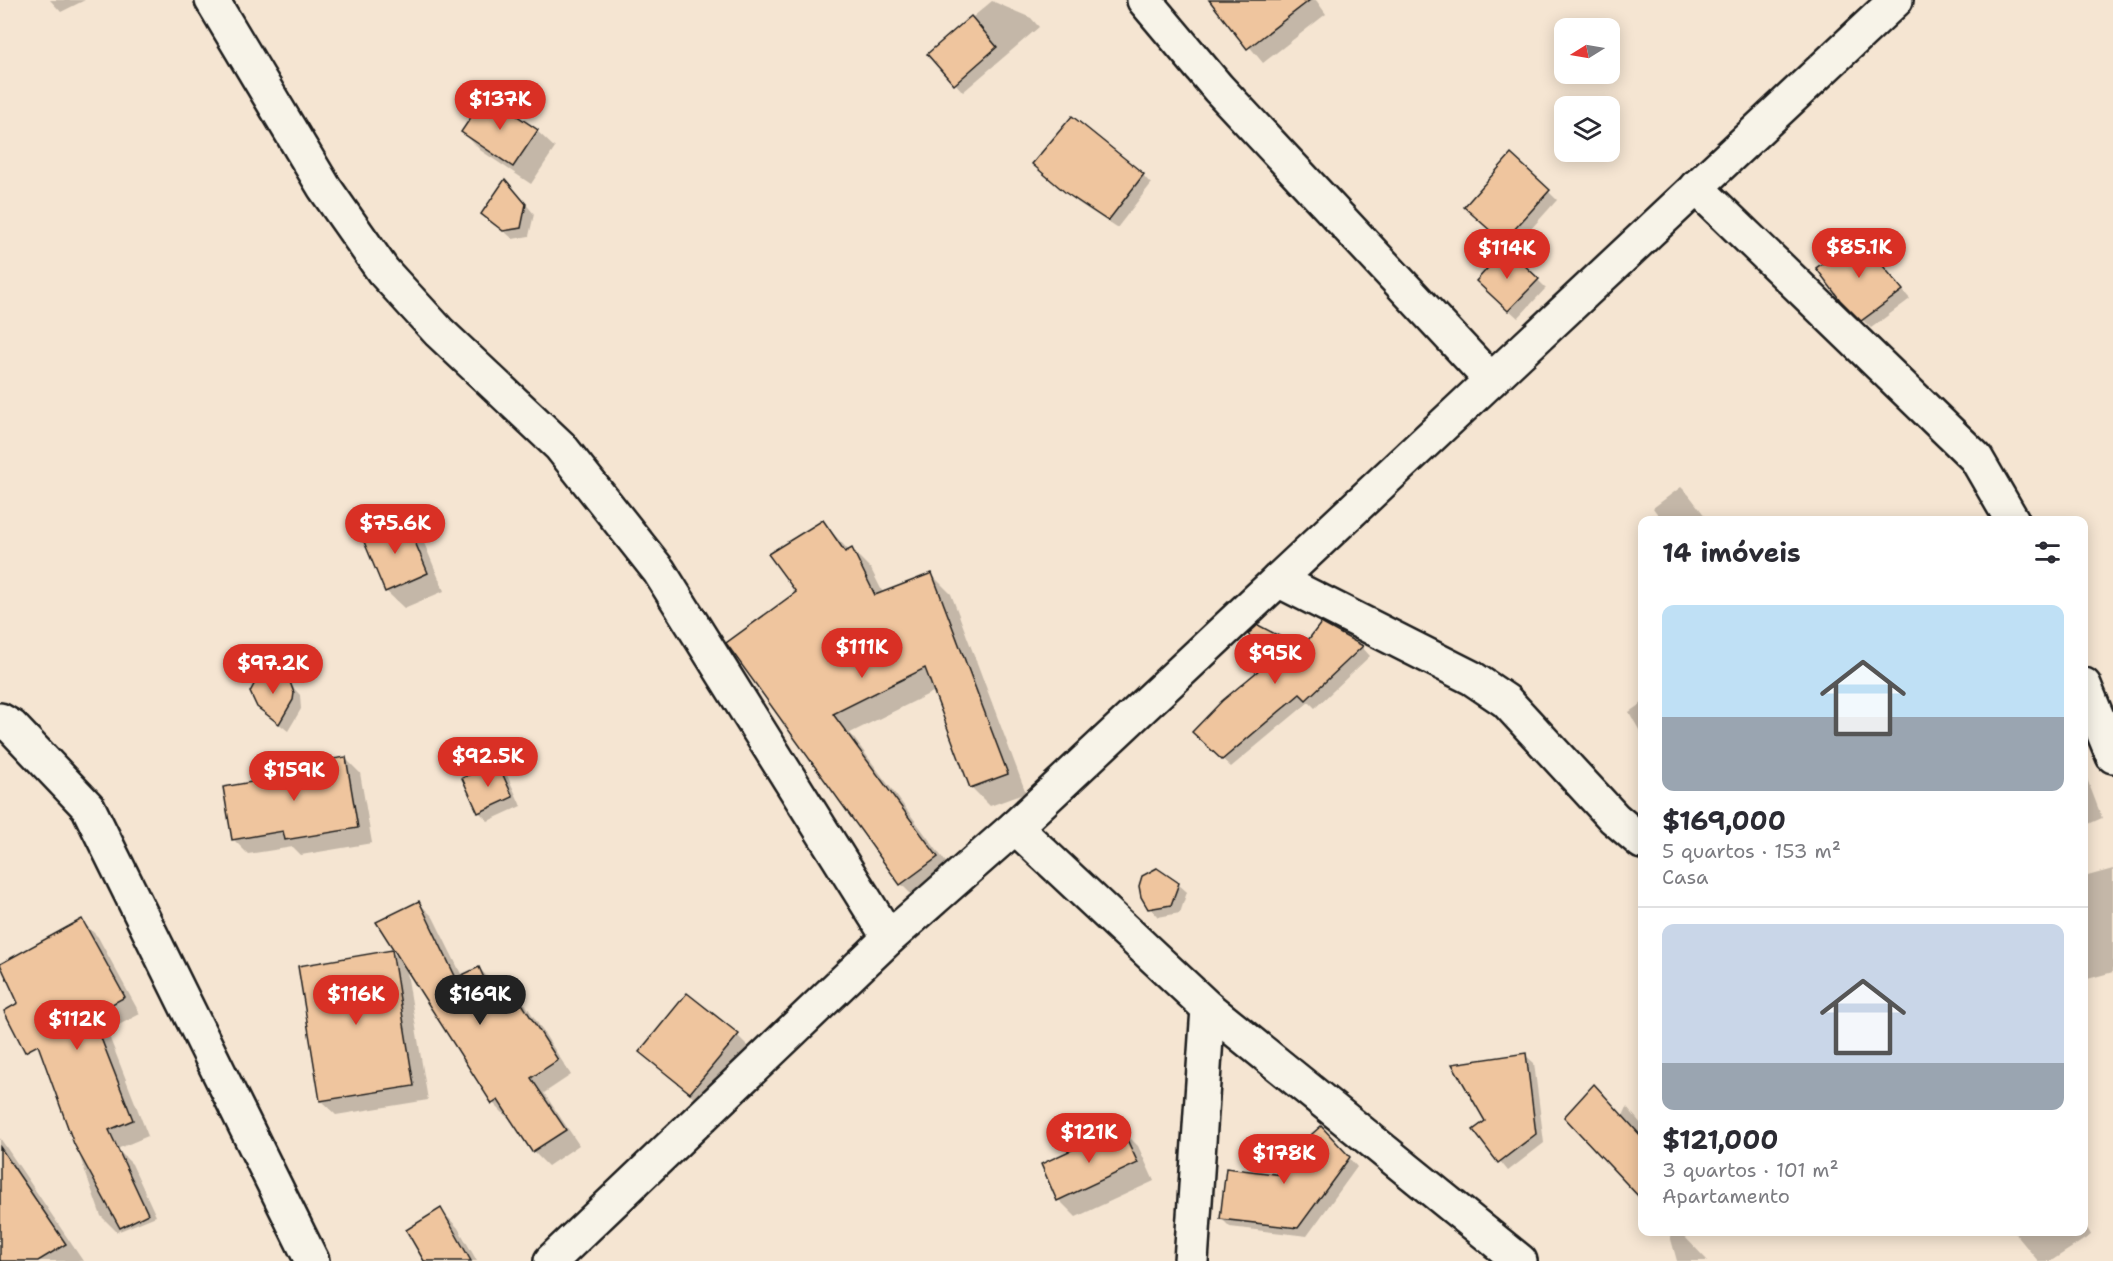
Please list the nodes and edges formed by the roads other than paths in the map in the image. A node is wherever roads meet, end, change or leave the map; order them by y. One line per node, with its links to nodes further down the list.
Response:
1 (212, 0): 13 (street)
2 (1144, 0): 5 (street)
3 (1896, 0): 4 (street)
4 (1696, 187): 5 (street); 6 (street)
5 (1491, 380): 7 (street)
6 (2010, 516)
7 (1278, 580): 11 (street); 12 (street)
8 (2088, 695): 10 (street)
9 (0, 720): 15 (street)
10 (2113, 756)
11 (1015, 827): 13 (street); 14 (street)
12 (1638, 839)
13 (889, 938): 16 (street)
14 (1208, 1008): 17 (street); 18 (street)
15 (312, 1261)
16 (551, 1261)
17 (1191, 1261)
18 (1520, 1261)

